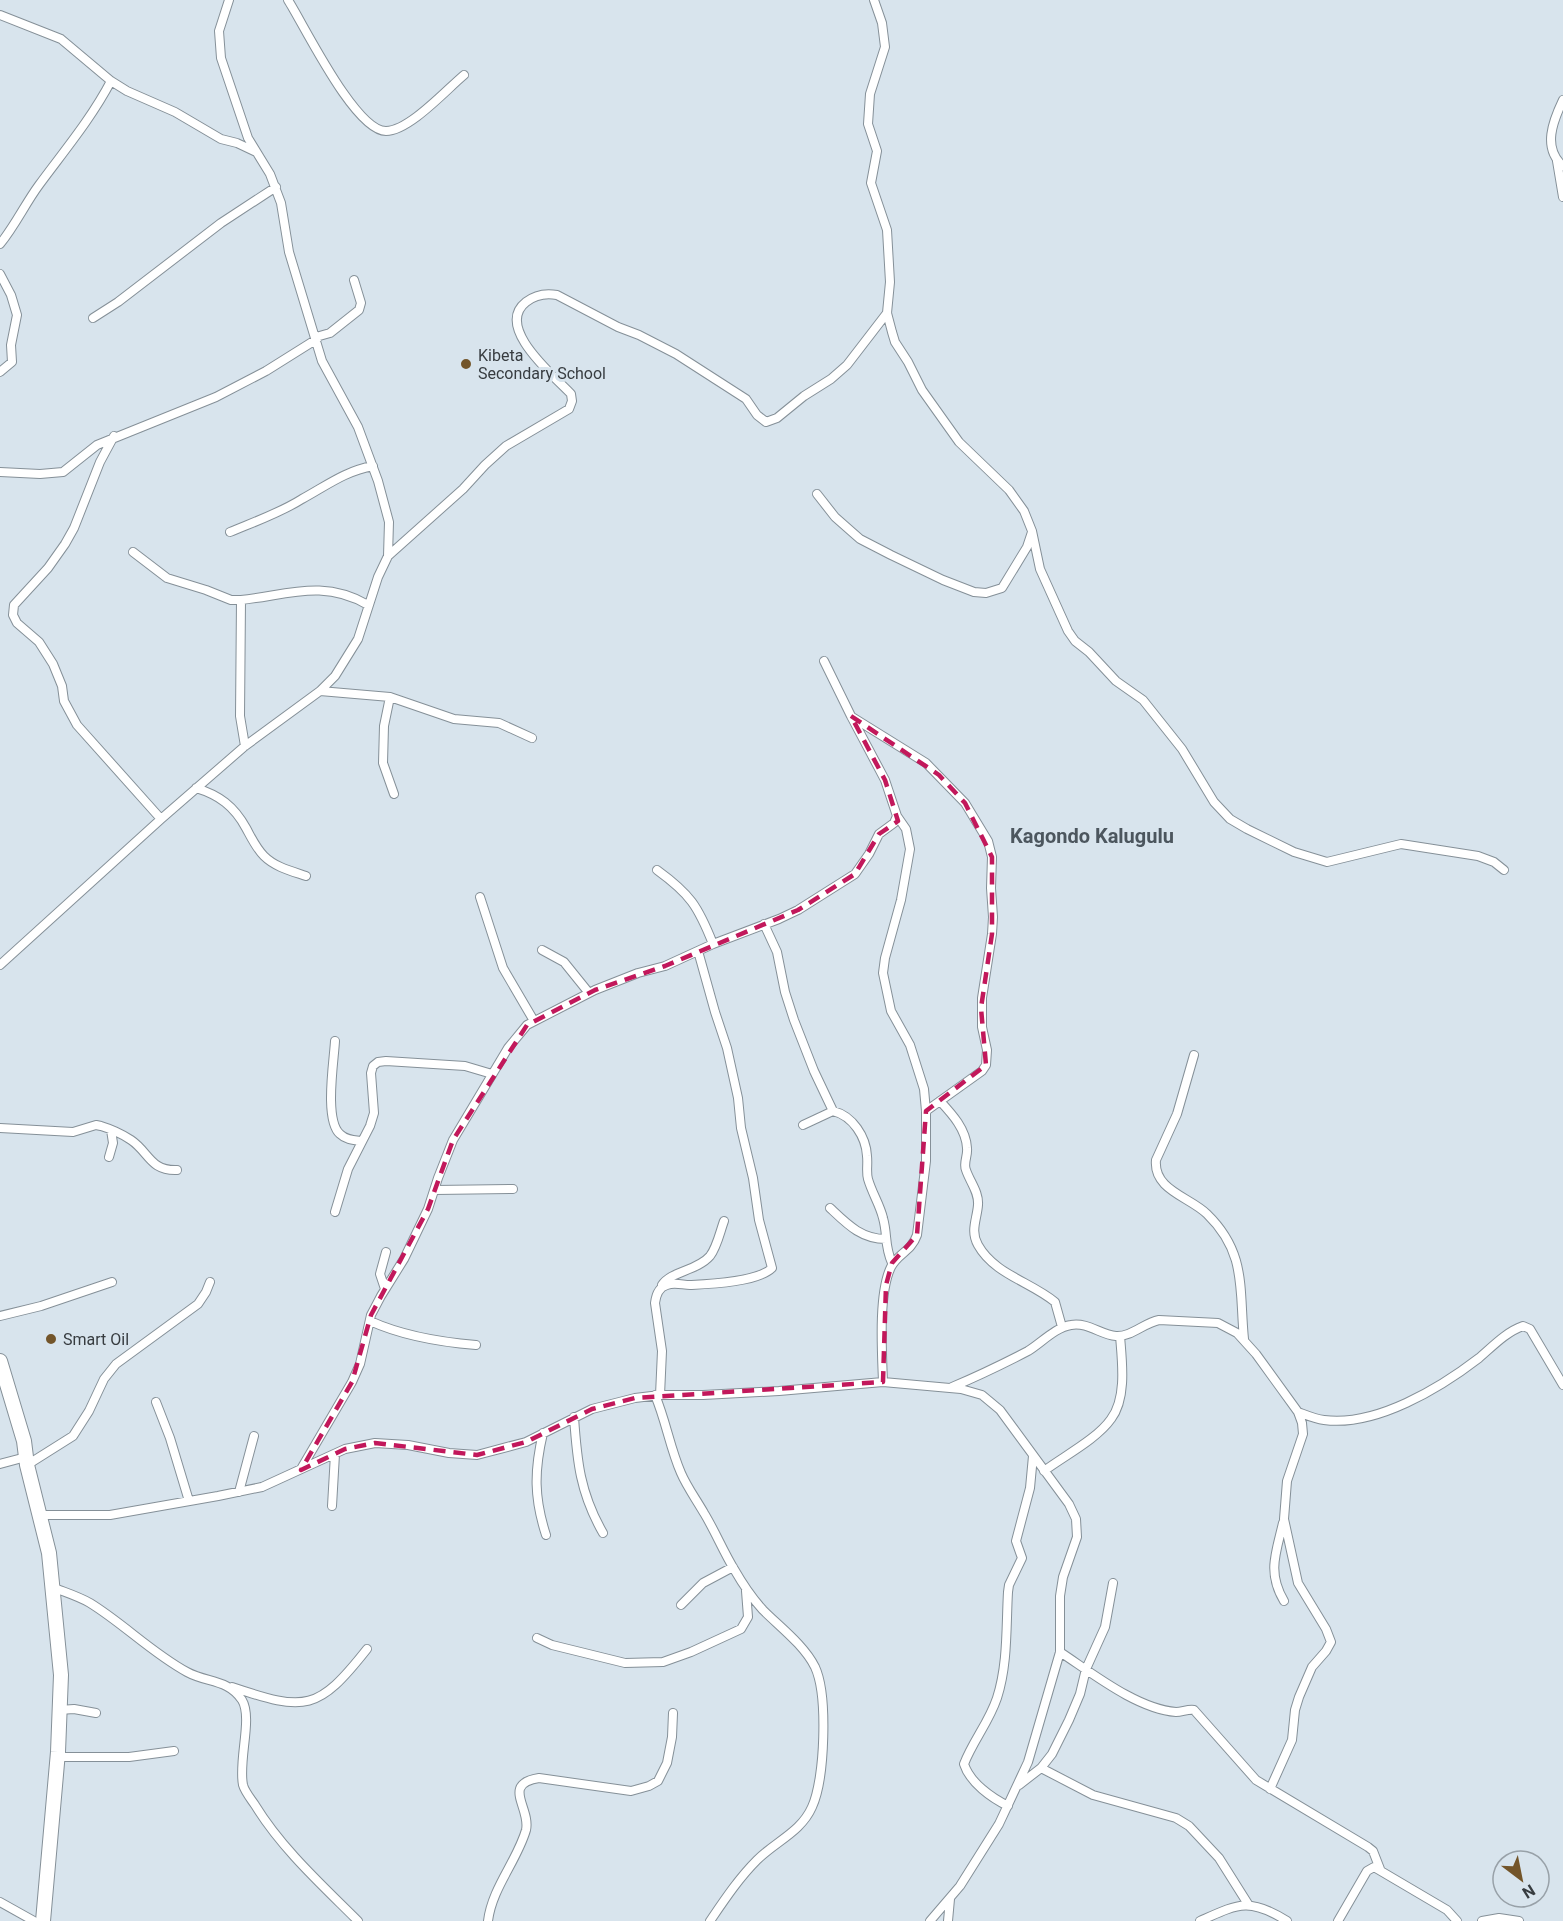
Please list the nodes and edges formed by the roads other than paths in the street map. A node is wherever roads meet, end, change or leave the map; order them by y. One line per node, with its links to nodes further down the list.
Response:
1 (229, 0): 8 (street)
2 (288, 0): 5 (street)
3 (874, 0): 15 (street)
4 (0, 15): 6 (street)
5 (464, 75)
6 (111, 81): 8 (street); 12 (street)
7 (1563, 100): 9 (street)
8 (256, 153): 10 (street)
9 (1560, 163): 11 (street)
10 (276, 188): 16 (street); 17 (street)
11 (1563, 197)
12 (0, 244)
13 (0, 274): 18 (street)
14 (354, 280): 17 (street)
15 (887, 313): 23 (street); 26 (street)
16 (93, 318)
17 (316, 338): 19 (street); 20 (street)
18 (0, 372)
19 (114, 436): 21 (street); 38 (street)
20 (373, 466): 24 (street); 26 (street)
21 (0, 472)
22 (817, 494): 23 (street)
23 (1032, 531): 40 (street)
24 (230, 532)
25 (134, 552): 27 (street)
26 (388, 556): 28 (street)
27 (241, 600): 28 (street); 34 (street)
28 (368, 605): 30 (street)
29 (824, 661): 32 (street)
30 (320, 691): 31 (street); 34 (street)
31 (390, 697): 33 (street); 36 (street)
32 (851, 716): 37 (street); 53 (street)
33 (532, 738)
34 (245, 746): 35 (street)
35 (196, 788): 38 (street); 41 (street)
36 (394, 794)
37 (897, 816): 43 (street); 55 (street)
38 (161, 819): 47 (street)
39 (657, 870): 44 (street)
40 (1504, 870)
41 (306, 876)
42 (480, 897): 49 (street)
43 (764, 924): 44 (street); 54 (street)
44 (713, 944): 46 (street)
45 (542, 950): 48 (street)
46 (698, 951): 48 (street); 73 (street)
47 (0, 965)
48 (589, 993): 49 (street)
49 (534, 1021): 52 (street)
50 (335, 1041): 59 (street)
51 (1194, 1055): 78 (street)
52 (492, 1074): 59 (street); 63 (street)
53 (940, 1101): 55 (street); 76 (street)
54 (833, 1111): 56 (street); 67 (street)
55 (926, 1111): 69 (street)
56 (803, 1125)
57 (0, 1128): 58 (street)
58 (111, 1130): 60 (street); 61 (street)
59 (362, 1141): 65 (street)
60 (109, 1157)
61 (177, 1170)
62 (513, 1189): 63 (street)
63 (435, 1190): 72 (street)
64 (830, 1208): 67 (street)
65 (335, 1212)
66 (724, 1221): 73 (street)
67 (886, 1239): 69 (street)
68 (386, 1252): 72 (street)
69 (892, 1263): 81 (street)
70 (112, 1282): 74 (street)
71 (210, 1282): 92 (street)
72 (385, 1289): 75 (street)
73 (660, 1289): 84 (street)
74 (0, 1316)
75 (370, 1321): 79 (street); 94 (street)
76 (1062, 1328): 77 (street); 83 (street)
77 (1120, 1336): 78 (street); 95 (street)
78 (1244, 1339): 86 (street)
79 (476, 1345)
80 (0, 1361): 92 (highway)
81 (883, 1382): 83 (street); 84 (street)
82 (1563, 1385): 86 (street)
83 (951, 1388): 91 (street)
84 (657, 1395): 87 (street); 103 (street)
85 (156, 1402): 97 (street)
86 (1298, 1412): 100 (street)
87 (574, 1417): 88 (street); 101 (street)
88 (543, 1433): 90 (street); 102 (street)
89 (254, 1436): 96 (street)
90 (334, 1454): 94 (street); 98 (street)
91 (1033, 1455): 95 (street); 122 (street)
92 (27, 1461): 93 (street); 99 (highway)
93 (0, 1464)
94 (301, 1470): 96 (street)
95 (1044, 1471): 111 (street)
96 (239, 1492): 97 (street)
97 (189, 1501): 99 (street)
98 (332, 1506)
99 (40, 1515): 105 (highway)
100 (1284, 1519): 107 (street); 121 (street)
101 (603, 1533)
102 (546, 1535)
103 (733, 1567): 106 (street); 108 (street)
104 (1113, 1583): 112 (street)
105 (52, 1587): 113 (street); 114 (highway)
106 (746, 1587): 109 (street); 131 (street)
107 (1284, 1601)
108 (681, 1605)
109 (537, 1638)
110 (367, 1649): 113 (street)
111 (1060, 1652): 112 (street); 120 (street)
112 (1086, 1669): 119 (street); 121 (street)
113 (230, 1686): 129 (street)
114 (59, 1710): 115 (street); 118 (highway)
115 (96, 1713)
116 (673, 1713): 130 (street)
117 (174, 1751): 118 (street)
118 (56, 1757): 128 (highway)
119 (1041, 1768): 120 (street); 126 (street)
120 (1019, 1786): 122 (street)
121 (1270, 1789): 123 (street)
122 (1008, 1806): 124 (street)
123 (1380, 1869): 136 (street); 137 (street)
124 (950, 1899): 132 (street); 133 (street)
125 (0, 1902): 127 (street)
126 (1248, 1904): 134 (street); 135 (street)
127 (34, 1921)
128 (43, 1921)
129 (358, 1921)
130 (488, 1921)
131 (710, 1921)
132 (930, 1921)
133 (948, 1921)
134 (1200, 1921)
135 (1287, 1921)
136 (1338, 1921)
137 (1457, 1921)
138 (1482, 1921): 139 (street)
139 (1519, 1921)

